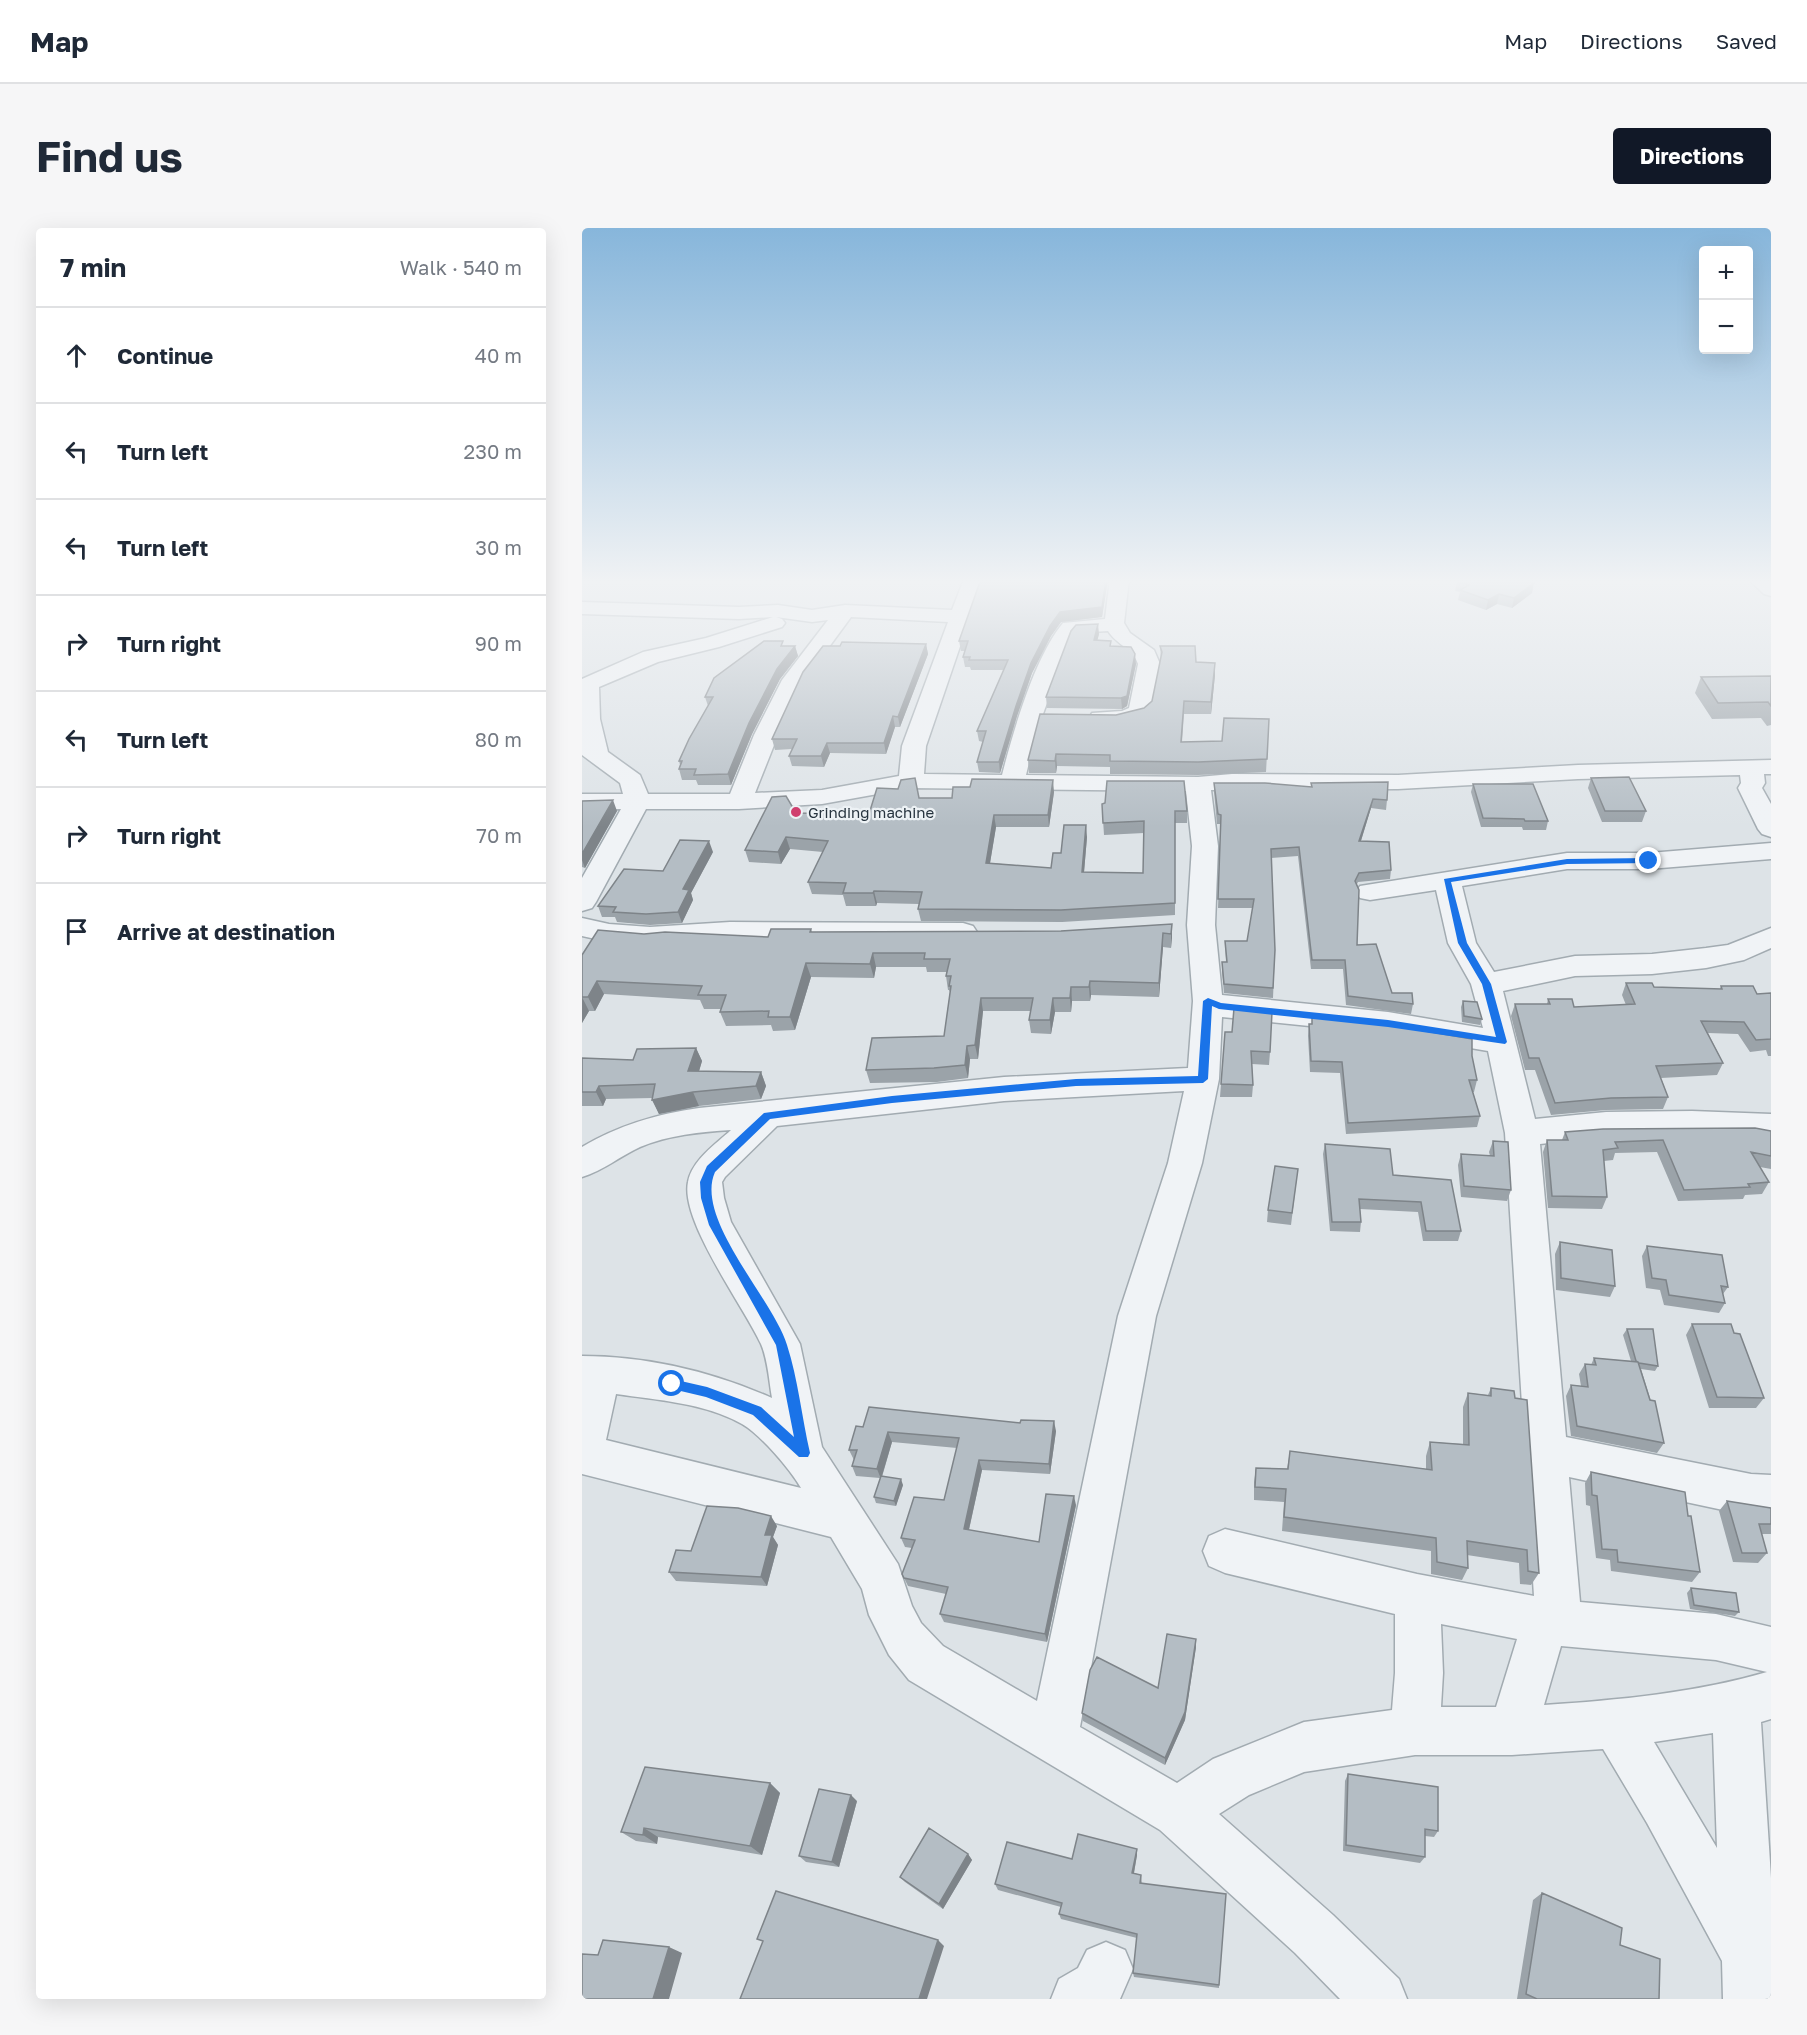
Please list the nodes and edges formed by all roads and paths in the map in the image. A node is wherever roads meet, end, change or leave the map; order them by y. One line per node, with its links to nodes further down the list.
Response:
1 (638, 662): 6 (street)
2 (807, 662): 16 (street)
3 (943, 662): 12 (street)
4 (1052, 662): 7 (street)
5 (1148, 662): 9 (street)
6 (584, 681): 10 (street)
7 (1032, 717): 8 (street); 13 (street)
8 (1055, 717)
9 (1078, 718)
10 (589, 749): 15 (street)
11 (1761, 767): 14 (street); 18 (street)
12 (911, 781): 13 (street); 16 (street)
13 (1011, 782): 14 (street)
14 (1198, 784): 26 (street)
15 (638, 801): 16 (street); 17 (street); 21 (street)
16 (739, 801)
17 (582, 802)
18 (1771, 847): 19 (street)
19 (1447, 880): 20 (street); 25 (street)
20 (1370, 892)
21 (582, 902)
22 (582, 927): 23 (street)
23 (991, 932)
24 (1771, 936): 25 (street)
25 (1486, 984): 27 (street)
26 (1208, 1001): 27 (street); 28 (street)
27 (1502, 1042): 31 (street)
28 (1203, 1079): 29 (street); 47 (street)
29 (767, 1116): 32 (street); 34 (street)
30 (1771, 1126): 31 (street)
31 (1522, 1133): 35 (street)
32 (582, 1164)
33 (592, 1374): 34 (street); 36 (street)
34 (803, 1453): 38 (street)
35 (1546, 1453): 37 (street); 41 (street)
36 (582, 1454): 38 (street)
37 (1771, 1496)
38 (843, 1519): 47 (street)
39 (1225, 1551): 40 (street)
40 (1417, 1597): 41 (street); 45 (street)
41 (1553, 1622): 42 (street); 46 (street)
42 (1771, 1650)
43 (1754, 1700): 44 (street); 49 (street)
44 (1615, 1724): 46 (street); 50 (street)
45 (1415, 1731): 46 (street); 48 (street)
46 (1512, 1731)
47 (1054, 1737): 48 (street)
48 (1178, 1812): 51 (street)
49 (1759, 1898): 50 (street)
50 (1751, 1978)
51 (1379, 1999)

